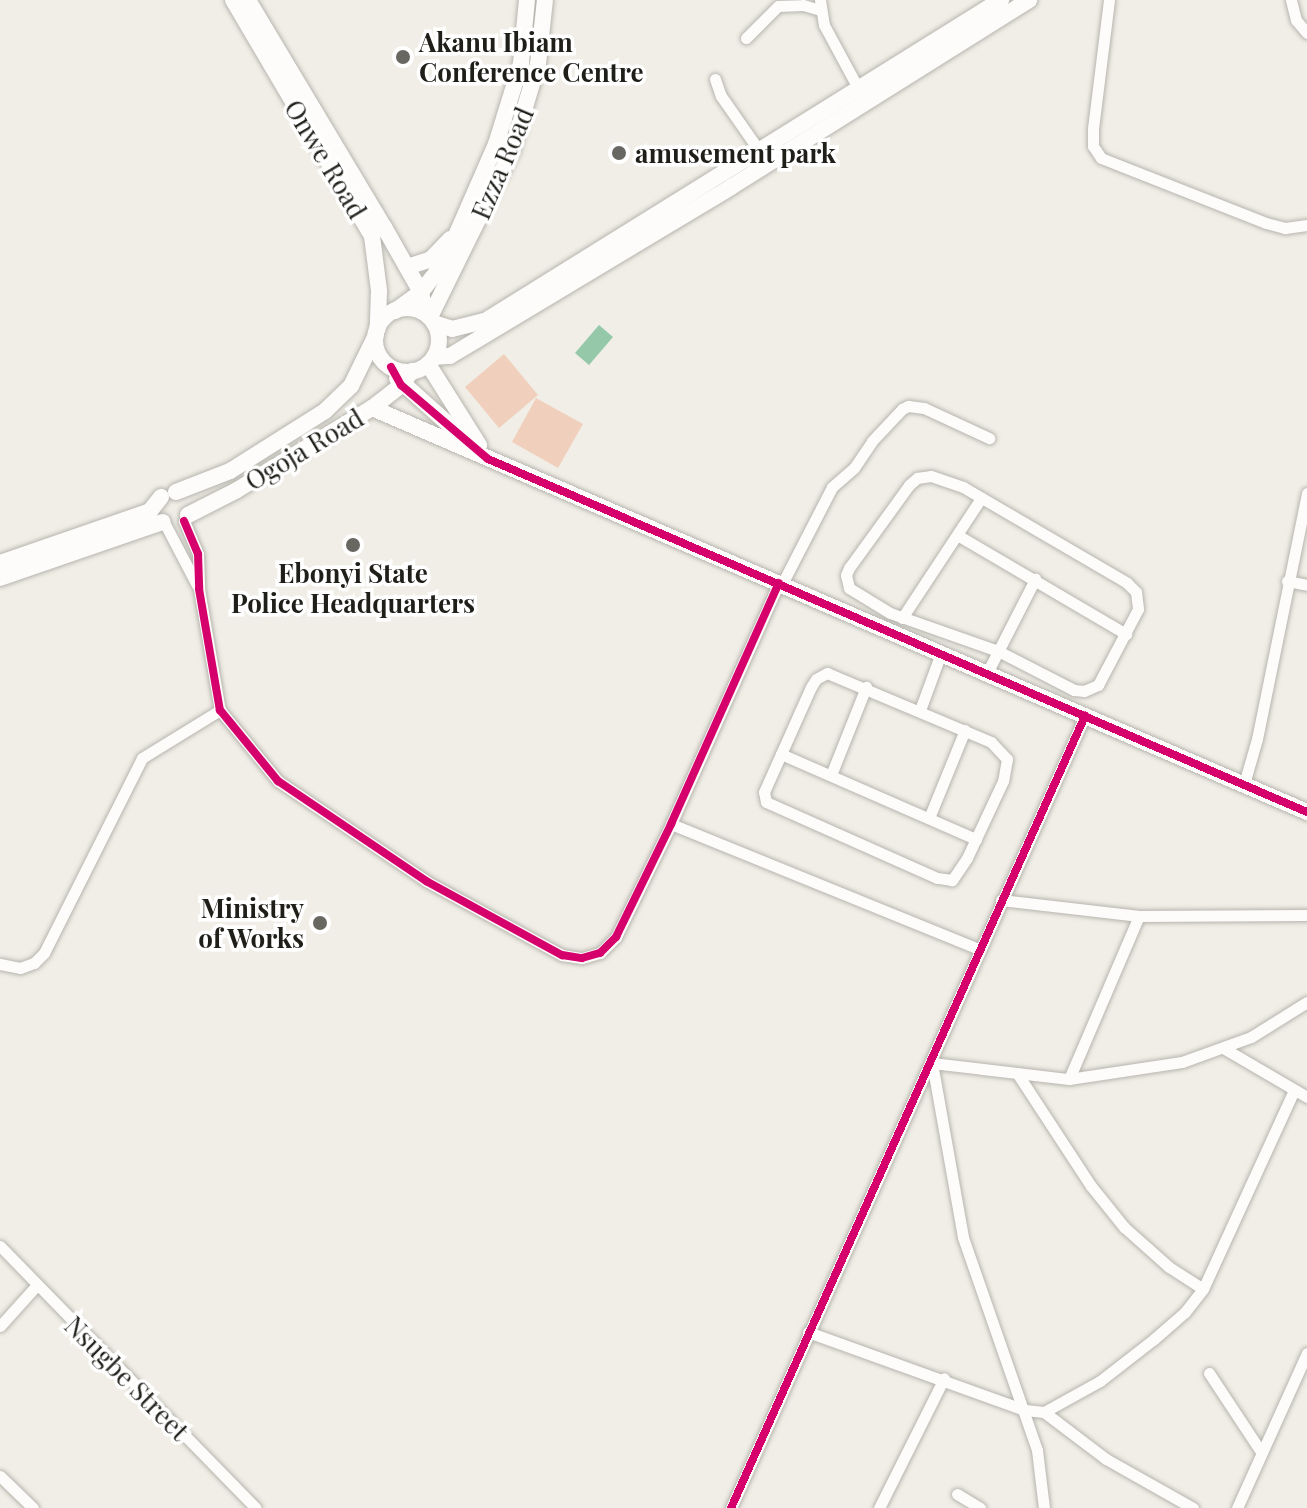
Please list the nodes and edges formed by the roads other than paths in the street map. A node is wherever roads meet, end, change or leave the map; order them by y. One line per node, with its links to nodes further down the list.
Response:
1 (233, 0): 14 (main road, Onwe Road)
2 (248, 0): 14 (main road, Onwe Road)
3 (527, 0): 17 (main road, Ezza Road)
4 (545, 0): 21 (main road, Ezza Road)
5 (1001, 0): 13 (main road)
6 (1029, 0): 23 (main road)
7 (1109, 0): 16 (street)
8 (1291, 0): 10 (street)
9 (820, 5): 11 (street); 13 (street)
10 (1307, 33)
11 (746, 38)
12 (715, 79): 15 (street)
13 (858, 88): 15 (main road)
14 (307, 114): 18 (main road, Onwe Road); 22 (main road, Onwe Road)
15 (760, 152): 21 (main road)
16 (1307, 225)
17 (454, 235): 18 (main road); 19 (main road, Ezza Road)
18 (407, 267): 19 (main road, Onwe Road)
19 (421, 292): 20 (main road, Ezza Road); 21 (main road, Onwe Road)
20 (395, 311): 21 (main road); 22 (main road)
21 (430, 318): 23 (main road)
22 (377, 332): 24 (main road); 29 (main road, Ogoja Road)
23 (431, 361): 24 (main road); 27 (main road)
24 (406, 378): 25 (main road, Ogoja Road); 27 (main road)
25 (372, 408): 27 (main road); 31 (main road, Ogoja Road)
26 (989, 438): 38 (street)
27 (488, 459): 38 (main road)
28 (1307, 493): 37 (street)
29 (169, 494): 31 (main road); 32 (main road); 34 (main road, Ogoja Road)
30 (981, 498): 33 (street); 41 (street); 42 (street)
31 (186, 518): 32 (main road); 40 (street)
32 (164, 523): 35 (main road); 40 (street)
33 (959, 536): 36 (street); 41 (street)
34 (0, 563)
35 (0, 578)
36 (1035, 579): 42 (street); 43 (street)
37 (1287, 581): 39 (street); 53 (street)
38 (780, 583): 44 (main road); 56 (street)
39 (1307, 585)
40 (199, 589): 47 (street)
41 (902, 618): 43 (street)
42 (1126, 634): 43 (street)
43 (998, 651): 45 (street)
44 (941, 653): 45 (main road); 48 (street)
45 (987, 673): 49 (main road)
46 (866, 687): 48 (street); 51 (street); 52 (street)
47 (220, 710): 56 (street); 62 (street)
48 (920, 710): 50 (street)
49 (1085, 716): 53 (main road); 58 (street)
50 (965, 730): 55 (street); 57 (street)
51 (781, 754): 52 (street); 57 (street)
52 (831, 775): 55 (street)
53 (1244, 784): 54 (main road)
54 (1307, 812)
55 (929, 818): 57 (street)
56 (671, 824): 61 (street)
57 (976, 839)
58 (1001, 900): 60 (street); 61 (street)
59 (1307, 915): 60 (street)
60 (1139, 916): 67 (street)
61 (979, 949): 65 (street)
62 (0, 964)
63 (1307, 1002): 64 (street)
64 (1225, 1049): 67 (street); 68 (street)
65 (932, 1063): 66 (street); 74 (street); 78 (street)
66 (1017, 1073): 67 (street); 72 (street)
67 (1069, 1079)
68 (1294, 1090): 69 (street); 72 (street)
69 (1307, 1097)
70 (0, 1246): 71 (street, Nsugbe Street)
71 (36, 1286): 73 (street); 84 (street, Nsugbe Street)
72 (1203, 1289): 79 (street)
73 (0, 1326)
74 (808, 1332): 77 (street); 85 (street)
75 (1307, 1353): 80 (street)
76 (1209, 1373): 80 (street)
77 (944, 1378): 78 (street); 86 (street)
78 (1025, 1410): 79 (street); 88 (street)
79 (1044, 1412): 89 (street)
80 (1261, 1452): 90 (street)
81 (0, 1476): 83 (street)
82 (957, 1494): 87 (street)
83 (33, 1508)
84 (256, 1508)
85 (731, 1508)
86 (879, 1508)
87 (980, 1508)
88 (1044, 1508)
89 (1193, 1508)
90 (1237, 1508)

